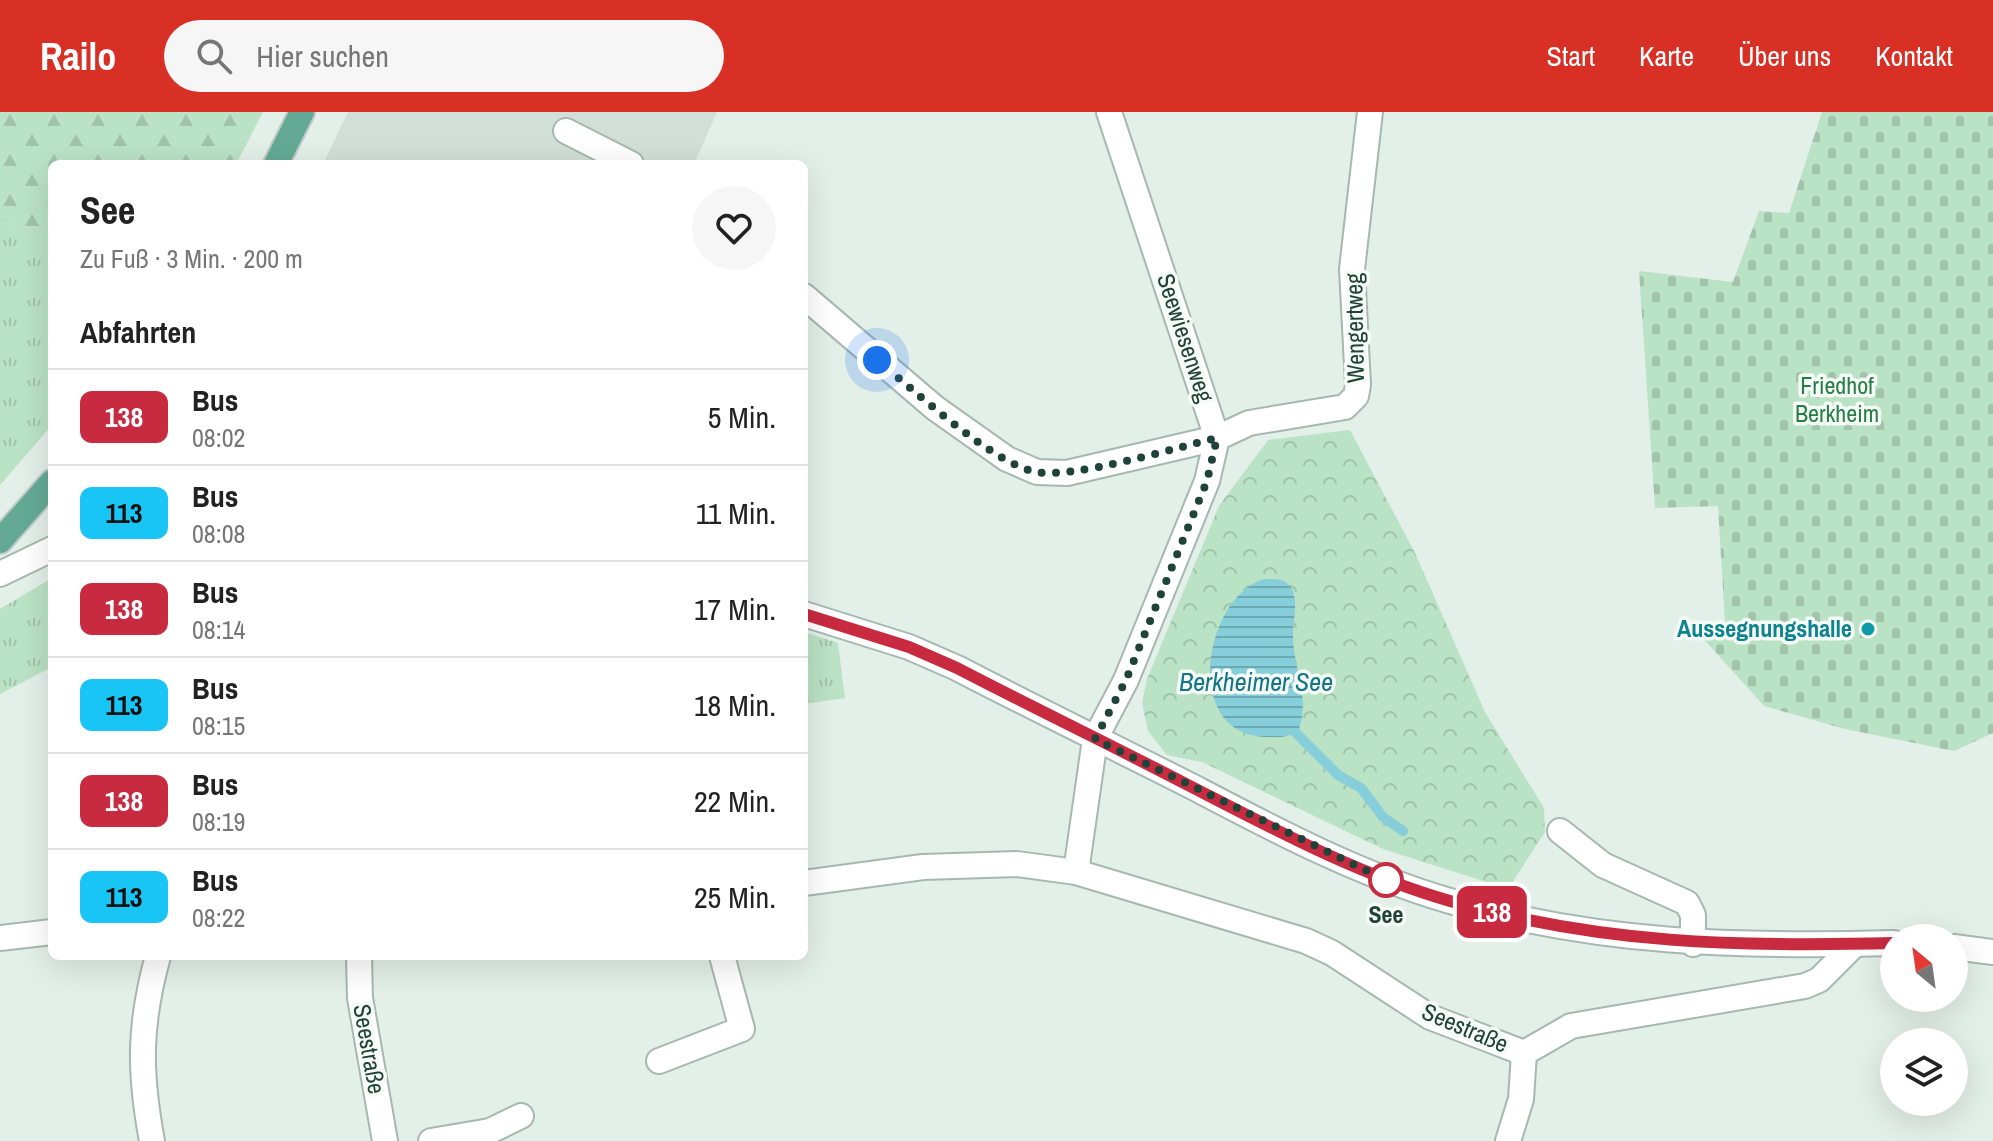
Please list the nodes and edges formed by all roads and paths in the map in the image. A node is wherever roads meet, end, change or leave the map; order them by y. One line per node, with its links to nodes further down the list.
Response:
1 (302, 112): 5 (main road)
2 (1109, 112): 8 (street, Seewiesenweg)
3 (1370, 112): 8 (street, Wengertweg)
4 (566, 131): 6 (street)
5 (278, 160)
6 (623, 160)
7 (808, 299): 8 (street, Wengertweg)
8 (1217, 438): 14 (street)
9 (48, 487): 10 (main road)
10 (0, 541)
11 (48, 551): 12 (street)
12 (0, 574)
13 (808, 615): 14 (street)
14 (1095, 739): 16 (street); 21 (street)
15 (1560, 831): 21 (street)
16 (1076, 872): 17 (street, Seestraße); 28 (street, Seestraße)
17 (808, 882)
18 (48, 932): 19 (street)
19 (0, 938)
20 (1880, 943): 22 (street)
21 (1693, 944): 22 (street)
22 (1855, 944): 28 (street, Seestraße)
23 (1968, 949): 24 (street)
24 (1993, 952)
25 (157, 960): 31 (street)
26 (359, 960): 32 (street, Seestraße)
27 (723, 960): 29 (street)
28 (1524, 1053): 34 (street)
29 (659, 1061)
30 (521, 1116): 33 (street)
31 (152, 1141)
32 (385, 1141)
33 (431, 1141)
34 (1508, 1141)

